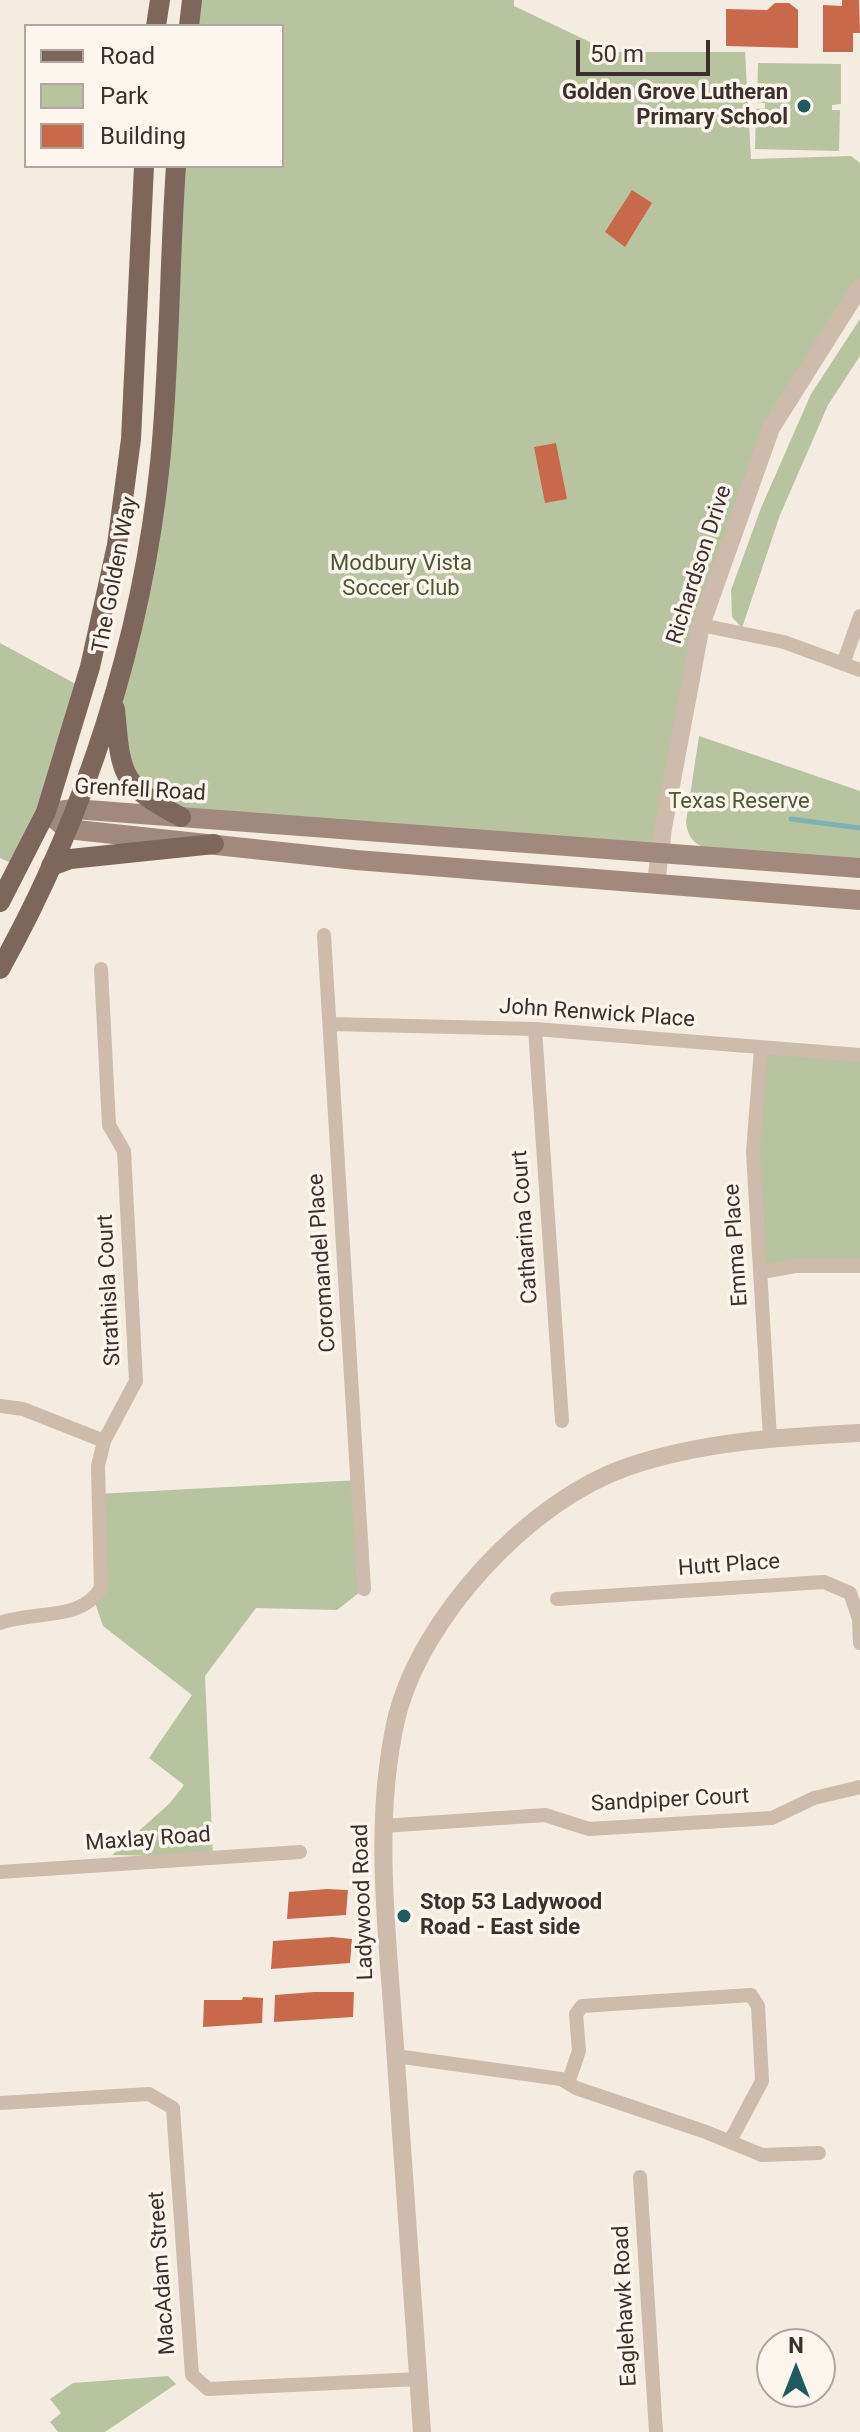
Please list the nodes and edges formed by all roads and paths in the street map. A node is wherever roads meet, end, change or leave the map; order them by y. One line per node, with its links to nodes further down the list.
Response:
1 (160, 0): 3 (main road)
2 (192, 0): 4 (main road)
3 (156, 24)
4 (189, 24)
5 (144, 168): 14 (main road, The Golden Way)
6 (176, 168): 12 (main road, The Golden Way)
7 (860, 287): 9 (street, Richardson Drive)
8 (860, 616): 10 (street)
9 (701, 625): 10 (street); 18 (street, Richardson Drive)
10 (843, 664): 11 (street)
11 (860, 670)
12 (114, 697): 13 (main road, The Golden Way); 15 (main road)
13 (74, 809): 14 (main road, Grenfell Road); 15 (main road, Grenfell Road); 16 (main road, The Golden Way)
14 (46, 812): 16 (main road, Grenfell Road); 23 (main road, The Golden Way)
15 (181, 817): 18 (main road, Grenfell Road)
16 (67, 829): 17 (main road, Grenfell Road); 19 (main road, The Golden Way)
17 (214, 844): 19 (main road); 21 (main road, Grenfell Road)
18 (660, 851): 20 (main road, Grenfell Road); 21 (street, Richardson Drive)
19 (51, 866): 25 (main road, The Golden Way)
20 (860, 868)
21 (656, 883): 22 (main road, Grenfell Road)
22 (860, 900)
23 (0, 902)
24 (324, 935): 27 (street, Coromandel Place)
25 (0, 969)
26 (101, 969): 37 (street, Strathisla Court)
27 (330, 1024): 28 (street, John Renwick Place); 38 (street, Coromandel Place)
28 (535, 1029): 29 (street, John Renwick Place); 34 (street, Catharina Court)
29 (761, 1049): 30 (street, John Renwick Place); 32 (street, Emma Place)
30 (860, 1055)
31 (860, 1266): 32 (street)
32 (762, 1272): 36 (street, Emma Place)
33 (0, 1406): 37 (street)
34 (562, 1421)
35 (860, 1433): 36 (street, Ladywood Road)
36 (770, 1438): 43 (street, Ladywood Road)
37 (104, 1441): 40 (street, Strathisla Court)
38 (364, 1589)
39 (557, 1599): 41 (street, Hutt Place)
40 (0, 1623)
41 (860, 1643)
42 (860, 1787): 43 (street, Sandpiper Court)
43 (383, 1826): 46 (street, Ladywood Road)
44 (300, 1852): 45 (street, Maxlay Road)
45 (0, 1872)
46 (396, 2056): 47 (street); 52 (street, Ladywood Road)
47 (568, 2083): 49 (street); 49 (street)
48 (0, 2103): 52 (street, MacAdam Street)
49 (730, 2141): 50 (street)
50 (819, 2153)
51 (640, 2177): 54 (street, Eaglehawk Road)
52 (419, 2379): 53 (street, Ladywood Road)
53 (422, 2432)
54 (656, 2432)

